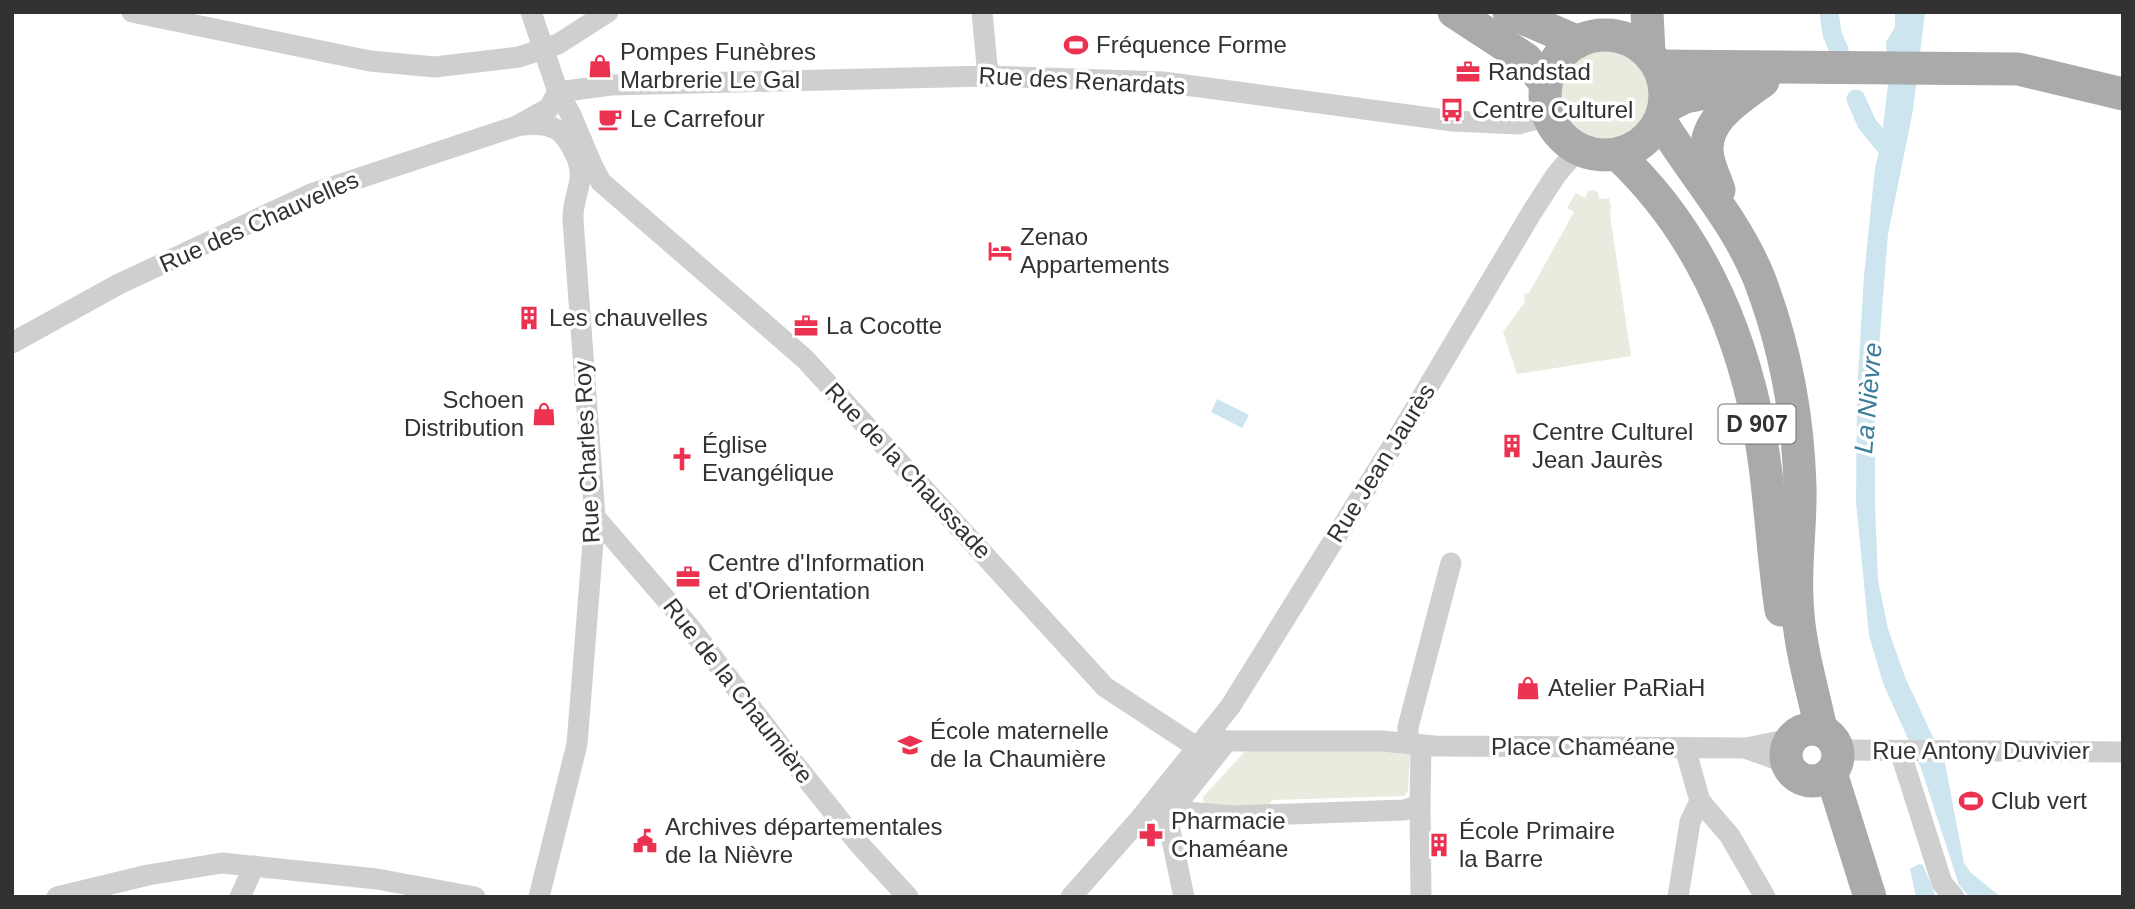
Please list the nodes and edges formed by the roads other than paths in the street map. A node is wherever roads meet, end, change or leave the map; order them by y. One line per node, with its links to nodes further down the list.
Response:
1 (132, 12): 9 (street)
2 (531, 12): 9 (street)
3 (608, 12): 9 (street)
4 (982, 12): 12 (street)
5 (1454, 12): 16 (main road)
6 (1510, 12): 8 (main road)
7 (1647, 12): 10 (main road)
8 (1604, 30): 10 (main road); 16 (main road)
9 (544, 48): 14 (street)
10 (1653, 60): 11 (main road); 17 (main road)
11 (1818, 68): 13 (main road); 15 (main road)
12 (988, 76): 14 (street, Rue des Renardats); 16 (street, Rue des Renardats)
13 (1763, 81): 17 (main road); 24 (main road)
14 (555, 82): 18 (street, Rue des Chauvelles); 21 (street, Rue Charles Roy); 22 (street, Rue de la Chaussade)
15 (2123, 94)
16 (1548, 100): 19 (main road)
17 (1662, 114): 20 (main road); 24 (main road, D 907)
18 (517, 126): 21 (street, Rue des Chauvelles); 25 (street, Rue des Chauvelles)
19 (1578, 149): 20 (main road); 28 (street, Rue Jean Jaurès)
20 (1617, 154): 32 (main road, D 907)
21 (577, 158): 23 (street, Rue Charles Roy)
22 (615, 194): 23 (street); 28 (street, Rue de la Chaussade)
23 (573, 214): 26 (street, Rue Charles Roy)
24 (1730, 222): 32 (main road, D 907)
25 (12, 343)
26 (595, 517): 41 (street, Rue Charles Roy); 42 (street, Rue de la Chaumière)
27 (1451, 563): 29 (street)
28 (1211, 741): 29 (street, Place Chaméane); 36 (street); 36 (street)
29 (1414, 744): 30 (street, Place Chaméane); 35 (street)
30 (1685, 748): 32 (street, Place Chaméane); 34 (street)
31 (1900, 751): 32 (street, Rue Antony Duvivier); 33 (street, Rue Antony Duvivier); 50 (street)
32 (1811, 752): 48 (main road, D 907); 49 (main road, D 907)
33 (2123, 752)
34 (1700, 801): 46 (street); 47 (street)
35 (1420, 806): 36 (street); 45 (street)
36 (1165, 810): 43 (street); 44 (street)
37 (254, 866): 38 (street); 39 (street); 40 (street)
38 (57, 897)
39 (240, 897)
40 (475, 897)
41 (538, 897)
42 (908, 897)
43 (1071, 897)
44 (1185, 897)
45 (1421, 897)
46 (1678, 897)
47 (1765, 897)
48 (1847, 897)
49 (1870, 897)
50 (1954, 897)

